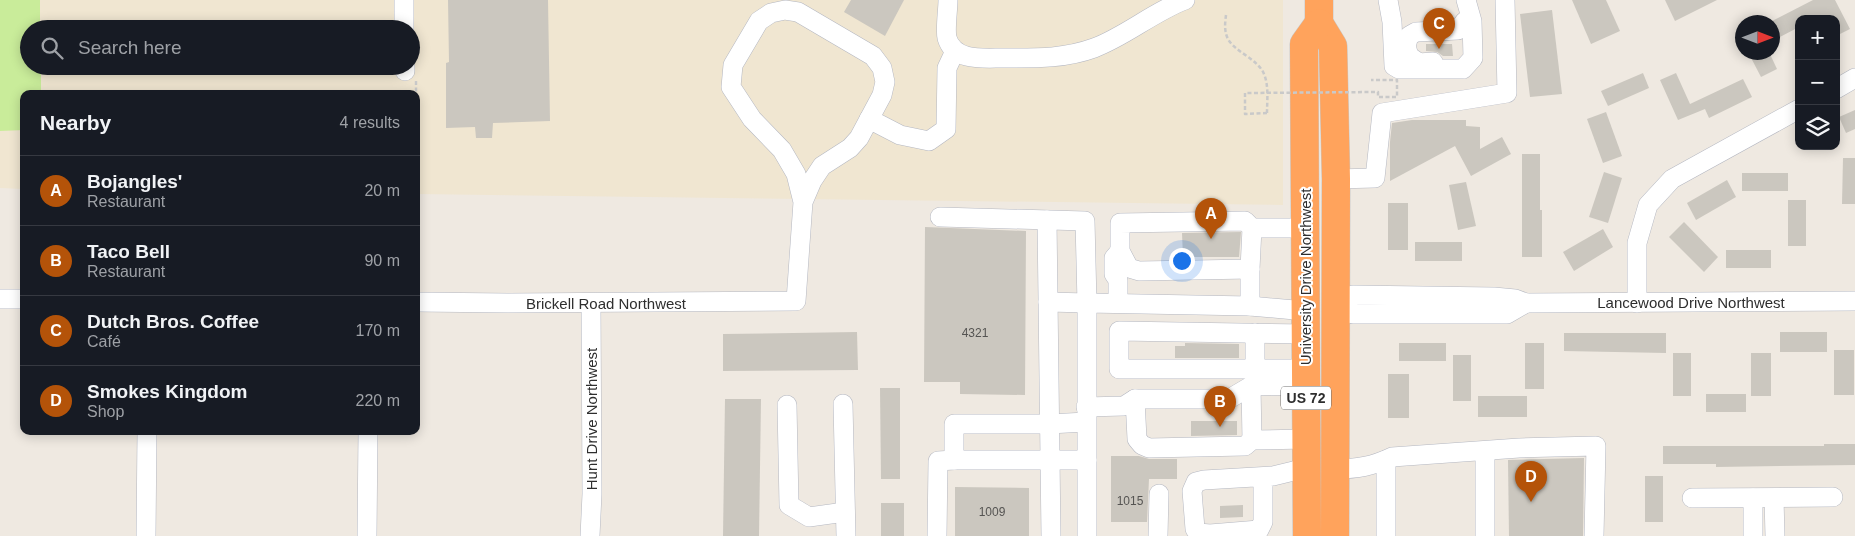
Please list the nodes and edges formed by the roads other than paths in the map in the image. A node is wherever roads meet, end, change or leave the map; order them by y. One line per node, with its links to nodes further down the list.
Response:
1 (404, 0): 8 (street)
2 (948, 0): 11 (street)
3 (1185, 0): 11 (street)
4 (1388, 0): 10 (street)
5 (1466, 0): 9 (street)
6 (1505, 0): 17 (street)
7 (1319, 12): 17 (highway, University Drive Northwest / US 72); 22 (highway, University Drive Northwest / US 72)
8 (408, 20)
9 (1469, 21): 10 (street); 12 (street); 12 (street)
10 (1392, 22): 12 (street)
11 (955, 50): 16 (street)
12 (1468, 64)
13 (1855, 78): 14 (street)
14 (1840, 87)
15 (1795, 111): 34 (street)
16 (869, 118): 18 (street); 18 (street)
17 (1336, 179): 35 (highway, University Drive Northwest / US 72)
18 (803, 202): 31 (street, Brickell Road Northwest)
19 (940, 217): 20 (street)
20 (1047, 220): 30 (street); 32 (street)
21 (1252, 228): 22 (street); 24 (street); 25 (street)
22 (1305, 228): 23 (highway, University Drive Northwest / US 72)
23 (1306, 261): 35 (highway); 37 (highway, University Drive Northwest / US 72)
24 (1250, 269): 25 (street); 36 (street)
25 (1123, 274): 33 (street)
26 (0, 299): 27 (street)
27 (20, 299)
28 (1855, 301): 34 (street, Lancewood Drive Northwest)
29 (420, 302): 31 (street, Brickell Road Northwest)
30 (1048, 302): 32 (street); 46 (street)
31 (591, 303): 68 (street, Hunt Drive Northwest)
32 (1087, 303): 33 (street); 45 (street)
33 (1118, 303): 36 (street)
34 (1637, 303): 35 (street, Lancewood Drive Northwest)
35 (1340, 305): 39 (highway, University Drive Northwest / US 72)
36 (1250, 306): 37 (street)
37 (1306, 322): 38 (street); 39 (highway); 40 (highway, University Drive Northwest / US 72)
38 (1255, 333): 41 (street); 41 (street)
39 (1336, 354): 57 (highway, University Drive Northwest / US 72)
40 (1306, 377): 41 (street); 49 (highway, University Drive Northwest / US 72)
41 (1253, 378): 42 (street); 50 (street)
42 (1135, 399): 45 (street); 50 (street)
43 (843, 404): 64 (street)
44 (787, 405): 64 (street)
45 (1086, 414): 46 (street); 53 (street)
46 (1049, 424): 52 (street); 55 (street)
47 (146, 435): 66 (street)
48 (368, 435): 67 (street)
49 (1306, 439): 50 (street); 56 (highway, University Drive Northwest / US 72)
50 (1252, 440)
51 (1485, 451): 54 (street); 77 (street); 78 (street)
52 (954, 460): 55 (street); 70 (street)
53 (1087, 460): 55 (street); 72 (street)
54 (1386, 460): 57 (street); 76 (street)
55 (1050, 461): 71 (street)
56 (1306, 468): 58 (street); 74 (highway, University Drive Northwest / US 72)
57 (1336, 470): 75 (highway, University Drive Northwest / US 72)
58 (1263, 477): 65 (street); 65 (street)
59 (1159, 494): 73 (street)
60 (1833, 497): 63 (street)
61 (1692, 498): 62 (street)
62 (1753, 498): 63 (street); 79 (street)
63 (1774, 498): 80 (street)
64 (845, 512): 69 (street)
65 (1210, 535)
66 (146, 536)
67 (367, 536)
68 (590, 536)
69 (846, 536)
70 (937, 536)
71 (1052, 536)
72 (1088, 536)
73 (1158, 536)
74 (1307, 536)
75 (1336, 536)
76 (1386, 536)
77 (1485, 536)
78 (1594, 536)
79 (1753, 536)
80 (1775, 536)

